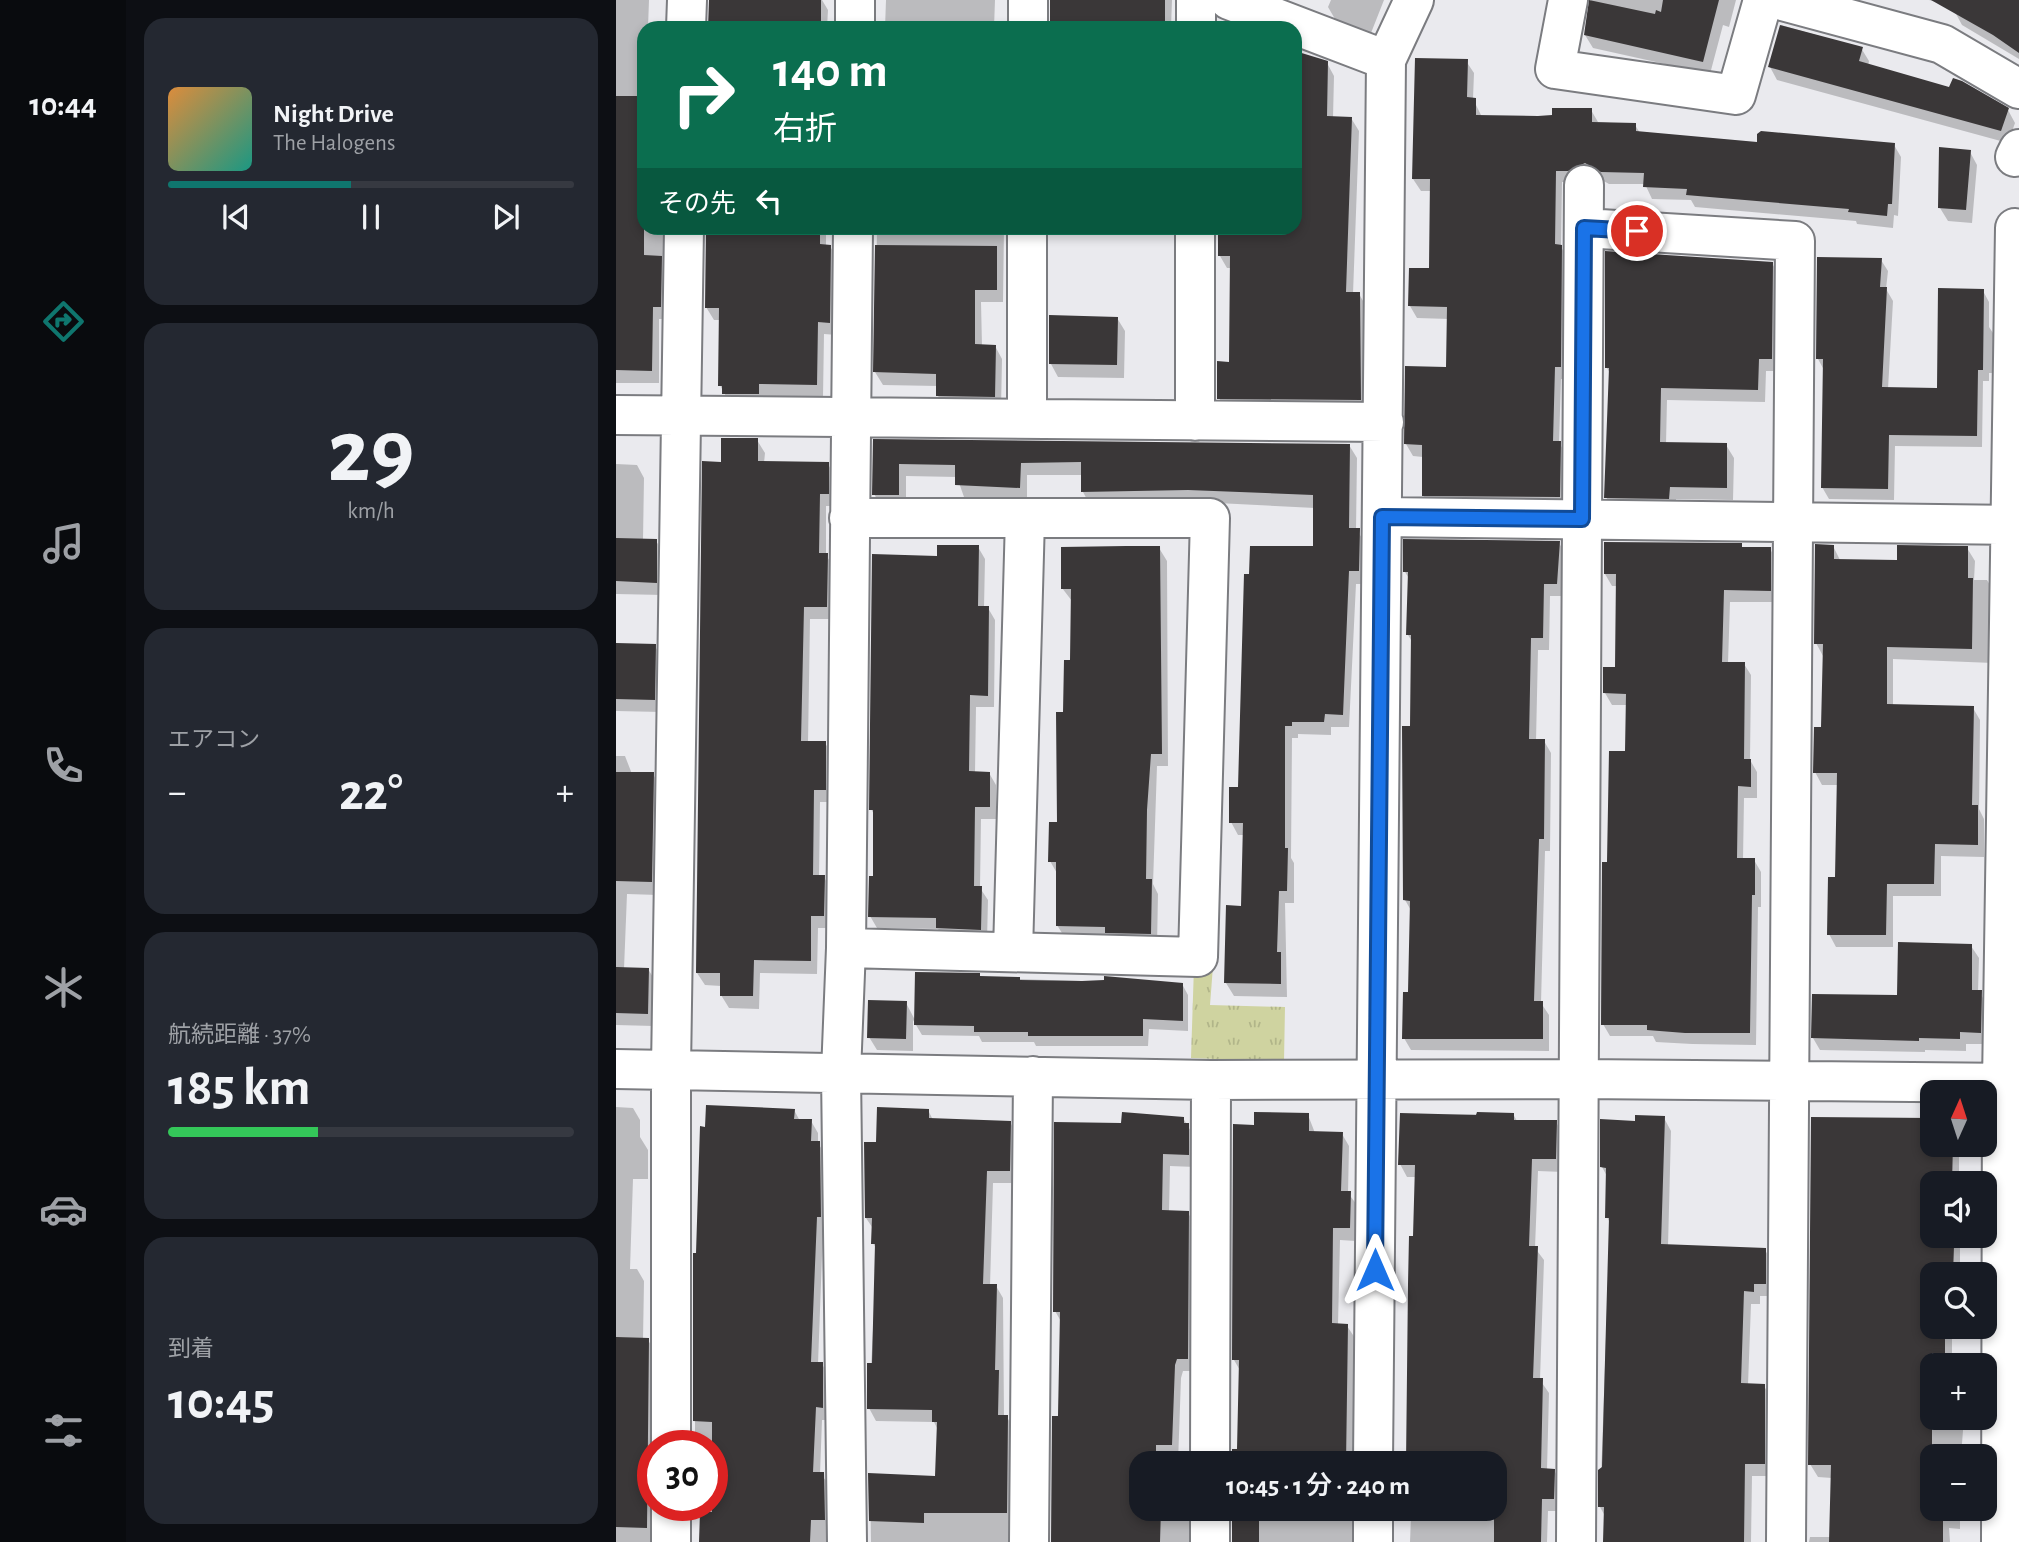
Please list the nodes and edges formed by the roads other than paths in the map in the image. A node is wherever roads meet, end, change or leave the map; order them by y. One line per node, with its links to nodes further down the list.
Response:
1 (687, 0): 10 (street)
2 (855, 0): 11 (street)
3 (1028, 0): 12 (street)
4 (1196, 0): 13 (street)
5 (1229, 0): 14 (street)
6 (1414, 0): 16 (street)
7 (1568, 0): 8 (street)
8 (1763, 0)
9 (1779, 0): 17 (street)
10 (687, 21)
11 (855, 21)
12 (1028, 21)
13 (1196, 21)
14 (1284, 21)
15 (1302, 28): 16 (street)
16 (1386, 60): 30 (street)
17 (2019, 89)
18 (1584, 185): 19 (street)
19 (1584, 228): 34 (street); 35 (street)
20 (2015, 228): 36 (street)
21 (684, 235): 26 (street)
22 (853, 235): 27 (street)
23 (1027, 235): 28 (street)
24 (1195, 235): 29 (street)
25 (616, 415): 26 (street)
26 (682, 416): 27 (street); 40 (street)
27 (850, 418): 28 (street); 32 (street)
28 (1027, 419): 29 (street)
29 (1195, 421): 30 (street)
30 (1384, 422): 31 (street)
31 (1382, 517): 34 (street); 43 (street)
32 (849, 518): 33 (street); 37 (street)
33 (1025, 519): 38 (street); 38 (street)
34 (1582, 519): 35 (street); 44 (street)
35 (1791, 521): 36 (street); 46 (street)
36 (2014, 525): 47 (street)
37 (846, 948): 38 (street); 41 (street)
38 (1013, 952)
39 (616, 1069): 40 (street)
40 (671, 1069): 41 (street); 48 (street)
41 (841, 1073): 42 (street); 55 (street)
42 (1033, 1076): 45 (street); 56 (street)
43 (1376, 1078): 44 (street); 45 (street); 50 (street)
44 (1580, 1079): 46 (street); 59 (street)
45 (1211, 1080): 49 (street)
46 (1787, 1081): 47 (street); 60 (street)
47 (2010, 1083): 61 (street)
48 (671, 1430)
49 (1210, 1451)
50 (1373, 1451)
51 (671, 1521): 54 (street)
52 (1210, 1521): 57 (street)
53 (1373, 1521): 58 (street)
54 (671, 1542)
55 (847, 1542)
56 (1029, 1542)
57 (1210, 1542)
58 (1373, 1542)
59 (1576, 1542)
60 (1786, 1542)
61 (2001, 1542)

